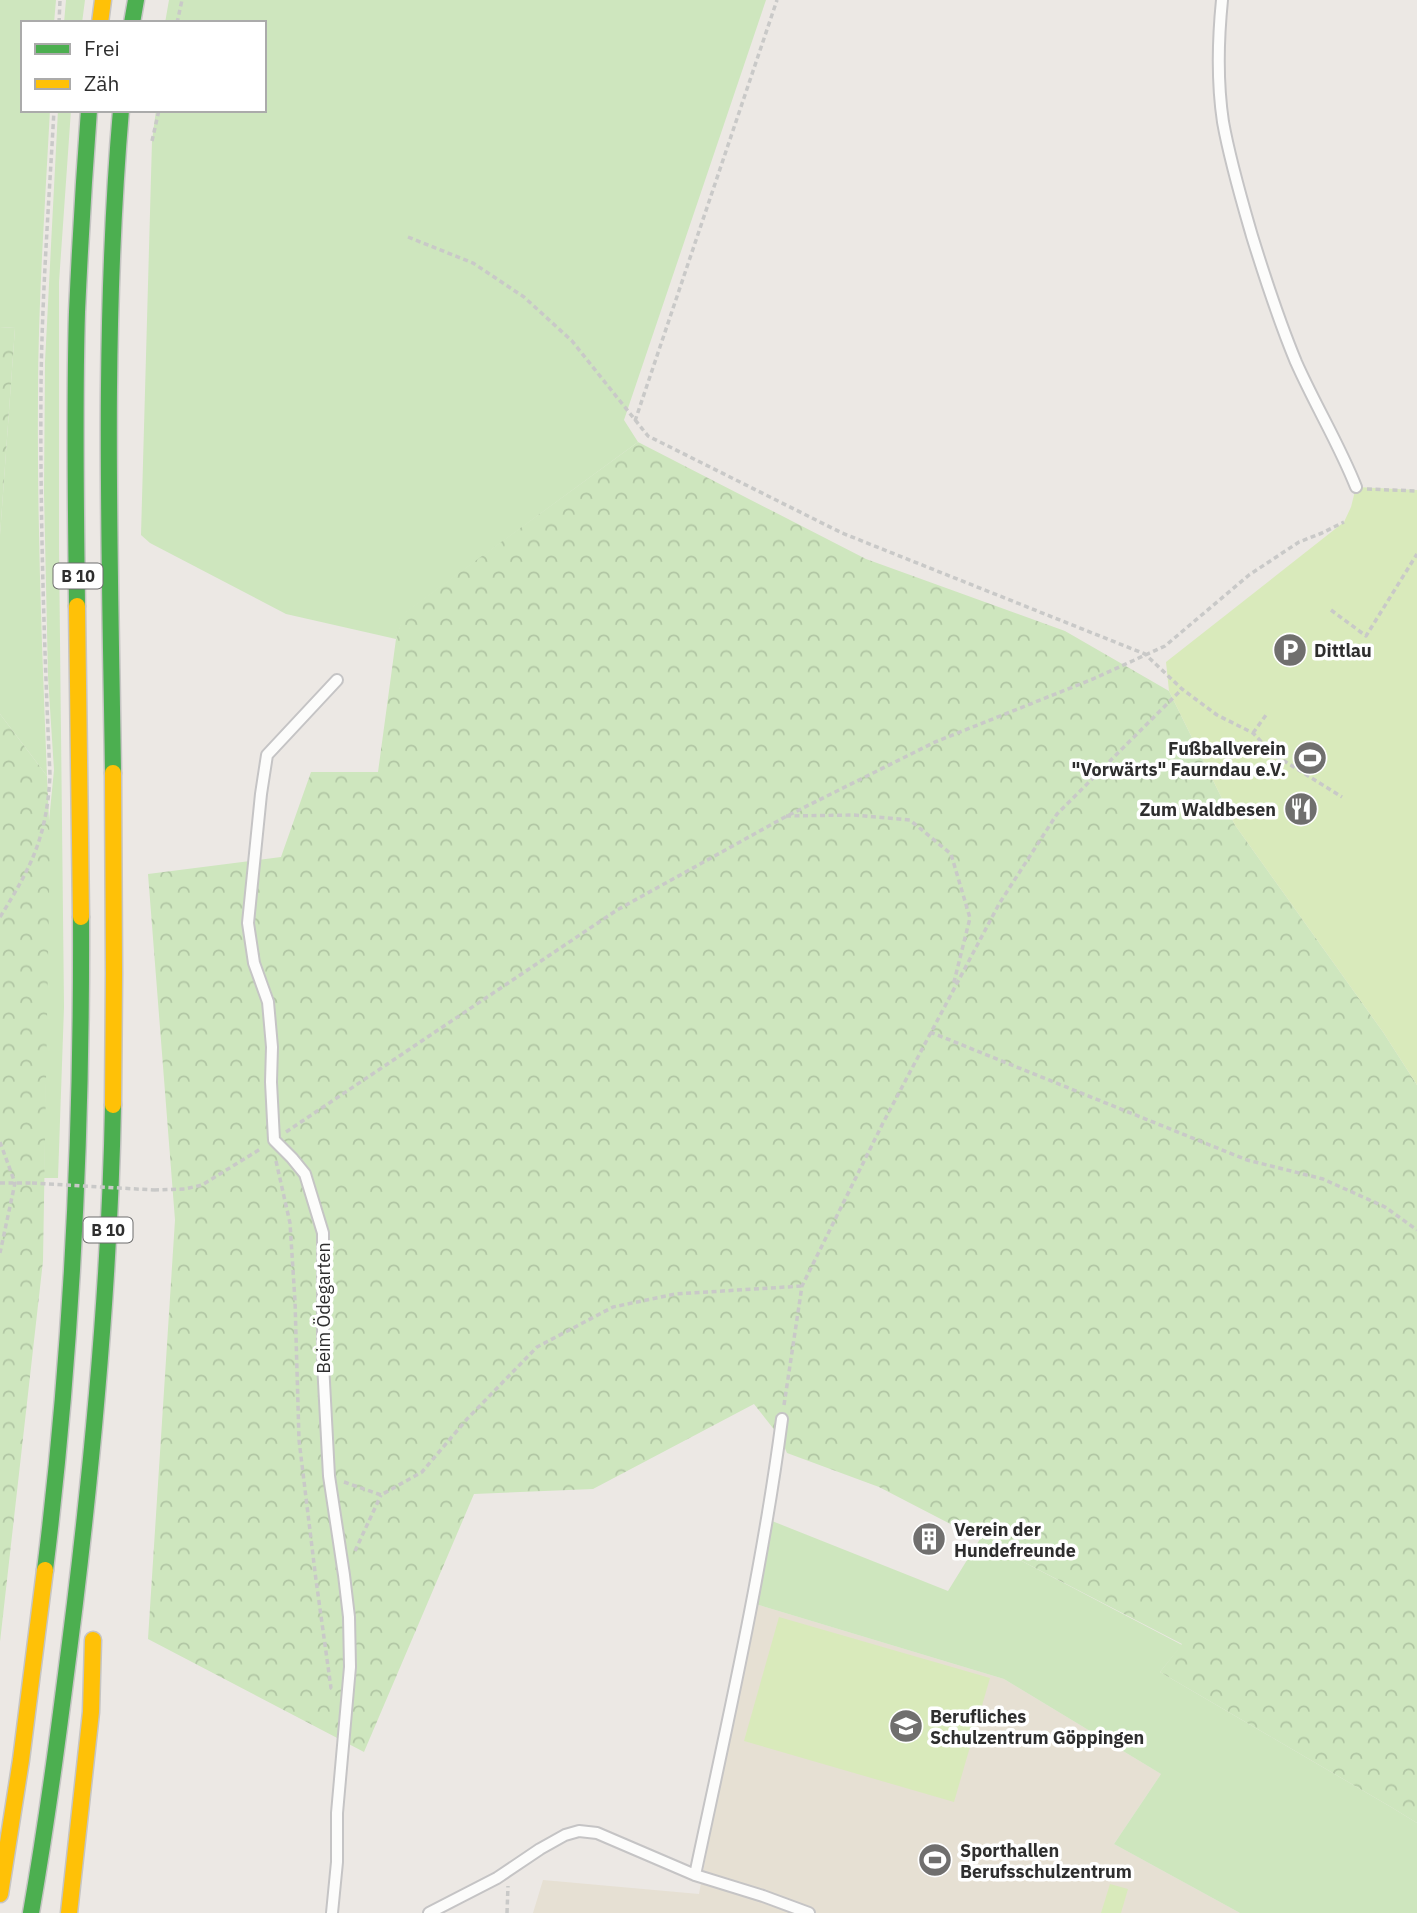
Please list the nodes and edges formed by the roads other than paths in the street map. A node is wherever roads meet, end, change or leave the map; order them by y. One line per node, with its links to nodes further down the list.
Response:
1 (103, 0): 4 (highway)
2 (136, 0): 5 (highway)
3 (1222, 0): 8 (lane)
4 (100, 21)
5 (132, 21)
6 (89, 112): 15 (highway, B 10)
7 (121, 112): 11 (highway, B 10)
8 (1356, 487)
9 (337, 680): 18 (lane, Beim Ödegarten)
10 (782, 1419): 14 (lane)
11 (84, 1535): 12 (highway, B 10); 16 (highway, B 10)
12 (92, 1596)
13 (93, 1621): 17 (highway)
14 (695, 1875): 19 (lane); 20 (lane)
15 (0, 1894)
16 (31, 1913)
17 (69, 1913)
18 (332, 1913)
19 (429, 1913)
20 (810, 1913)

